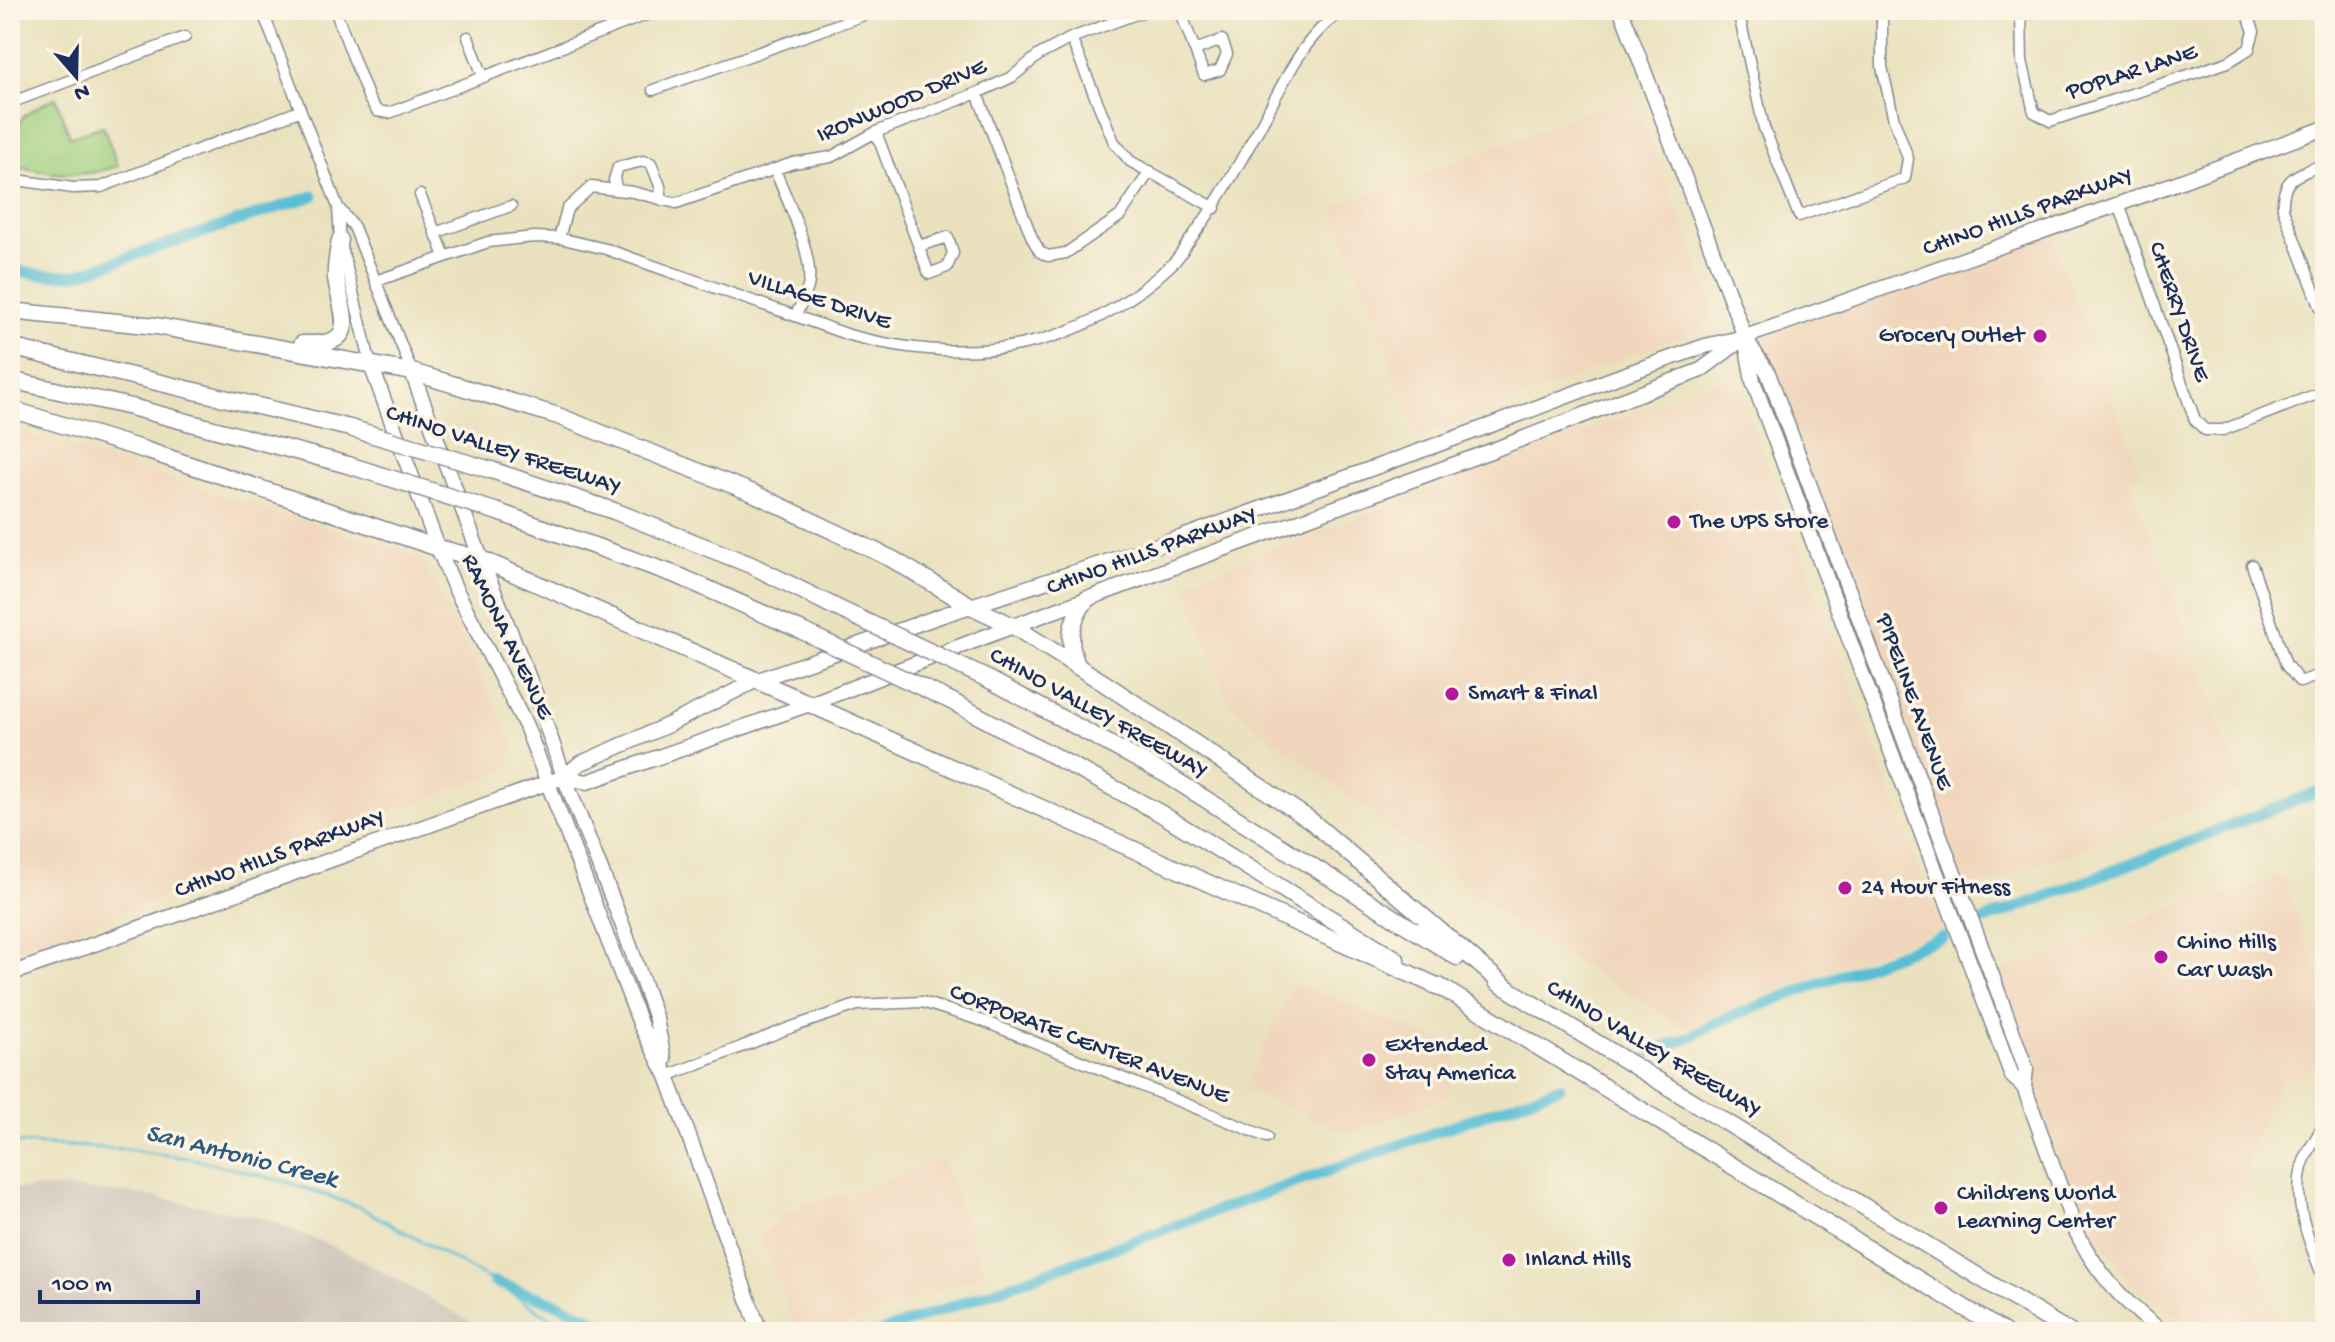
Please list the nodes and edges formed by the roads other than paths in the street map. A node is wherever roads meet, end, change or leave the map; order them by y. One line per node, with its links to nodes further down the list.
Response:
1 (262, 10): 22 (street, RAMONA AVENUE)
2 (335, 10): 18 (street)
3 (659, 10): 13 (street)
4 (878, 10): 19 (street)
5 (1147, 10): 16 (street, IRONWOOD DRIVE)
6 (1180, 10): 17 (street)
7 (1345, 10): 35 (street, VILLAGE DRIVE)
8 (1621, 10): 45 (main road, PIPELINE AVENUE)
9 (1738, 10): 10 (street)
10 (1882, 10)
11 (2021, 10): 12 (street, POPLAR LANE)
12 (2246, 10)
13 (646, 12): 18 (street)
14 (185, 37): 21 (street)
15 (468, 37): 18 (street)
16 (1071, 38): 20 (street, IRONWOOD DRIVE); 27 (street)
17 (1195, 50)
18 (483, 76)
19 (653, 90)
20 (977, 93): 24 (street, IRONWOOD DRIVE); 27 (street)
21 (10, 103)
22 (299, 111): 28 (street); 34 (street, RAMONA AVENUE)
23 (2325, 128): 32 (main road, CHINO HILLS PARKWAY)
24 (876, 132): 26 (street, IRONWOOD DRIVE); 39 (street)
25 (2325, 164): 44 (street)
26 (775, 170): 31 (street, IRONWOOD DRIVE); 43 (street)
27 (1150, 171): 35 (street)
28 (10, 179)
29 (617, 190): 31 (street, IRONWOOD DRIVE); 31 (street); 37 (street, IRONWOOD DRIVE)
30 (420, 195): 36 (street)
31 (662, 200)
32 (2119, 204): 45 (main road, CHINO HILLS PARKWAY); 51 (street, CHERRY DRIVE)
33 (511, 206): 36 (street)
34 (338, 207): 38 (street, RAMONA AVENUE); 41 (street, RAMONA AVENUE)
35 (1215, 208): 43 (street, VILLAGE DRIVE)
36 (435, 233): 40 (street)
37 (559, 238): 40 (street, VILLAGE DRIVE); 43 (street, VILLAGE DRIVE)
38 (340, 240): 46 (highway); 48 (street, RAMONA AVENUE)
39 (919, 246)
40 (445, 256): 41 (street, VILLAGE DRIVE)
41 (376, 281): 49 (street, RAMONA AVENUE)
42 (10, 311): 46 (highway)
43 (795, 316)
44 (2325, 319)
45 (1745, 337): 56 (main road, CHINO HILLS PARKWAY); 57 (main road, CHINO HILLS PARKWAY); 69 (main road, PIPELINE AVENUE); 69 (main road, PIPELINE AVENUE)
46 (252, 343): 48 (highway)
47 (10, 347): 66 (highway, CHINO VALLEY FREEWAY, bridge)
48 (371, 365): 49 (highway); 53 (main road, RAMONA AVENUE)
49 (412, 372): 54 (main road, RAMONA AVENUE); 57 (highway)
50 (10, 380): 67 (highway, bridge)
51 (2325, 391)
52 (10, 409): 53 (highway)
53 (438, 548): 54 (highway); 64 (main road, RAMONA AVENUE)
54 (481, 559): 61 (highway); 63 (main road, RAMONA AVENUE)
55 (2252, 565): 60 (street)
56 (1087, 599): 58 (main road, CHINO HILLS PARKWAY); 59 (highway)
57 (971, 606): 58 (highway); 61 (main road, CHINO HILLS PARKWAY)
58 (1013, 626): 59 (highway); 62 (main road, CHINO HILLS PARKWAY)
59 (1078, 667): 66 (highway)
60 (2325, 673)
61 (755, 681): 62 (highway); 63 (main road, CHINO HILLS PARKWAY)
62 (810, 704): 63 (main road, CHINO HILLS PARKWAY); 67 (highway)
63 (564, 777): 64 (main road, CHINO HILLS PARKWAY); 68 (main road, RAMONA AVENUE)
64 (548, 783): 65 (main road, CHINO HILLS PARKWAY); 68 (main road, RAMONA AVENUE)
65 (10, 974)
66 (1506, 987): 75 (highway, CHINO VALLEY FREEWAY)
67 (1448, 991): 74 (highway)
68 (667, 1076): 71 (street, CORPORATE CENTER AVENUE); 73 (main road, RAMONA AVENUE)
69 (2024, 1087): 76 (main road, PIPELINE AVENUE)
70 (2325, 1122): 72 (street)
71 (1267, 1137)
72 (2325, 1280)
73 (760, 1332)
74 (2004, 1332)
75 (2069, 1332)
76 (2163, 1332)

